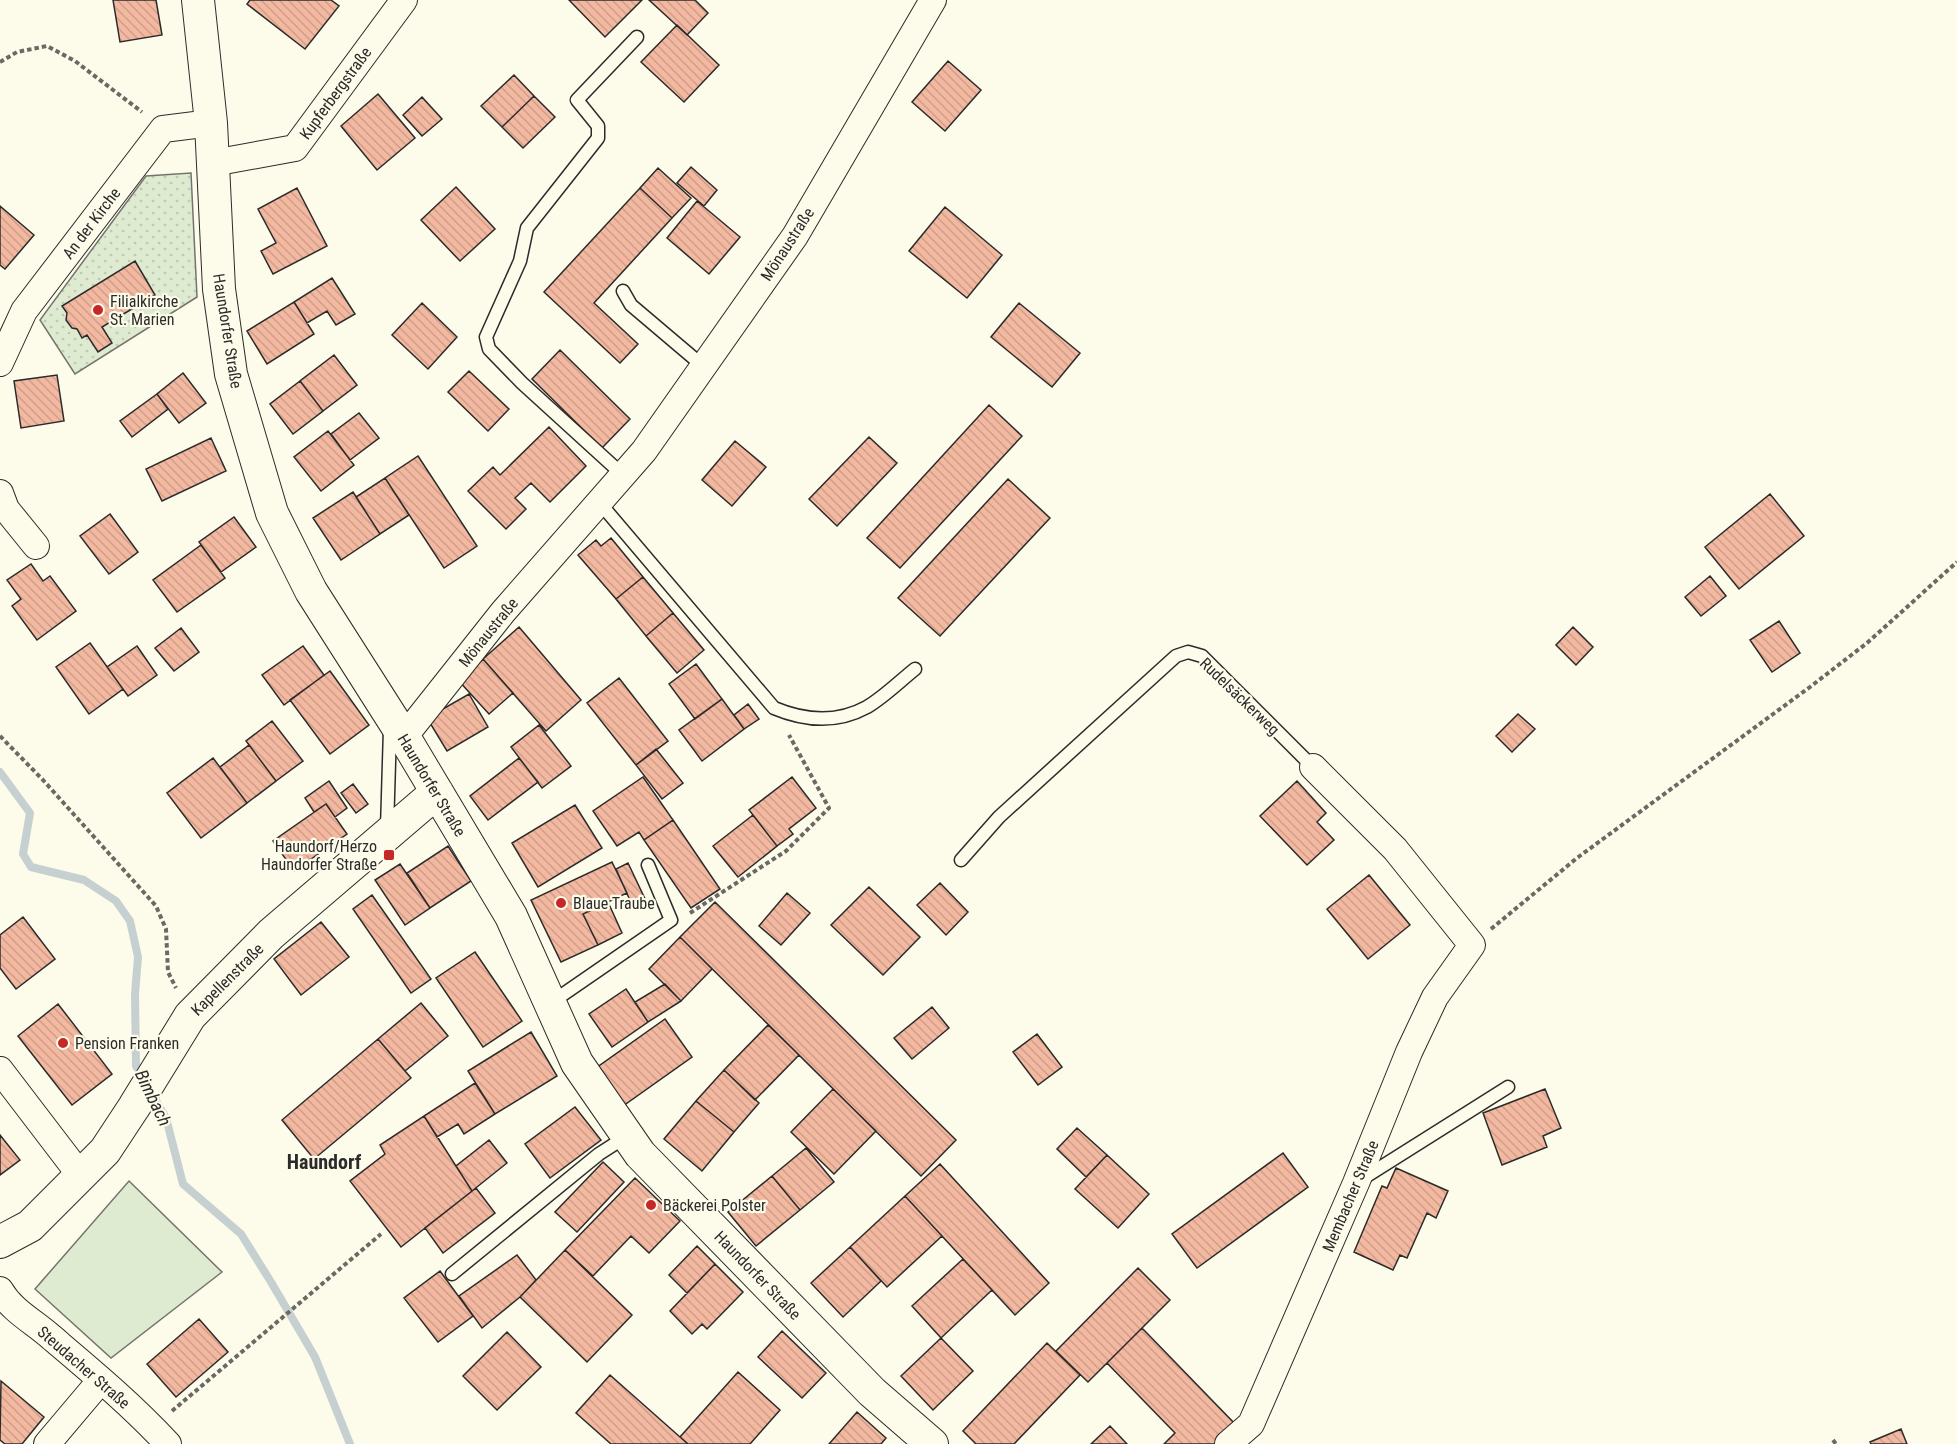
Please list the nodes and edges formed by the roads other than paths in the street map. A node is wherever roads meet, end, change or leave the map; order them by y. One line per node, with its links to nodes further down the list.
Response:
1 (198, 0): 5 (street, Haundorfer Straße)
2 (404, 0): 6 (street, Kupferbergstraße)
3 (933, 0): 9 (street, Mönaustraße)
4 (637, 37): 10 (lane)
5 (211, 123): 6 (street, Haundorfer Straße); 8 (street, An der Kirche)
6 (213, 163): 15 (street, Haundorfer Straße)
7 (623, 291): 9 (lane)
8 (0, 363)
9 (703, 366): 10 (street, Mönaustraße)
10 (623, 475): 12 (street, Mönaustraße)
11 (0, 493): 13 (street)
12 (599, 502): 14 (lane); 15 (street, Mönaustraße)
13 (36, 546)
14 (915, 669)
15 (397, 727): 17 (street, Haundorfer Straße); 18 (lane)
16 (1312, 767): 19 (lane, Rudelsäckerweg); 21 (street, Rudelsäckerweg)
17 (437, 792): 18 (street, Kapellenstraße); 22 (street, Haundorfer Straße)
18 (386, 836): 26 (street, Kapellenstraße)
19 (961, 860)
20 (648, 865): 22 (lane)
21 (1472, 945): 27 (street, Membacher Straße)
22 (551, 1002): 25 (street, Haundorfer Straße)
23 (0, 1070): 26 (street)
24 (1508, 1087): 27 (lane)
25 (628, 1135): 29 (lane); 34 (street, Haundorfer Straße)
26 (81, 1176): 28 (street, Kapellenstraße)
27 (1356, 1183): 35 (street, Membacher Straße)
28 (0, 1242)
29 (452, 1274)
30 (0, 1290): 31 (street, Steudacher Straße)
31 (102, 1380): 32 (street, Steudacher Straße); 33 (street)
32 (160, 1436)
33 (47, 1444)
34 (932, 1444)
35 (1228, 1444)

